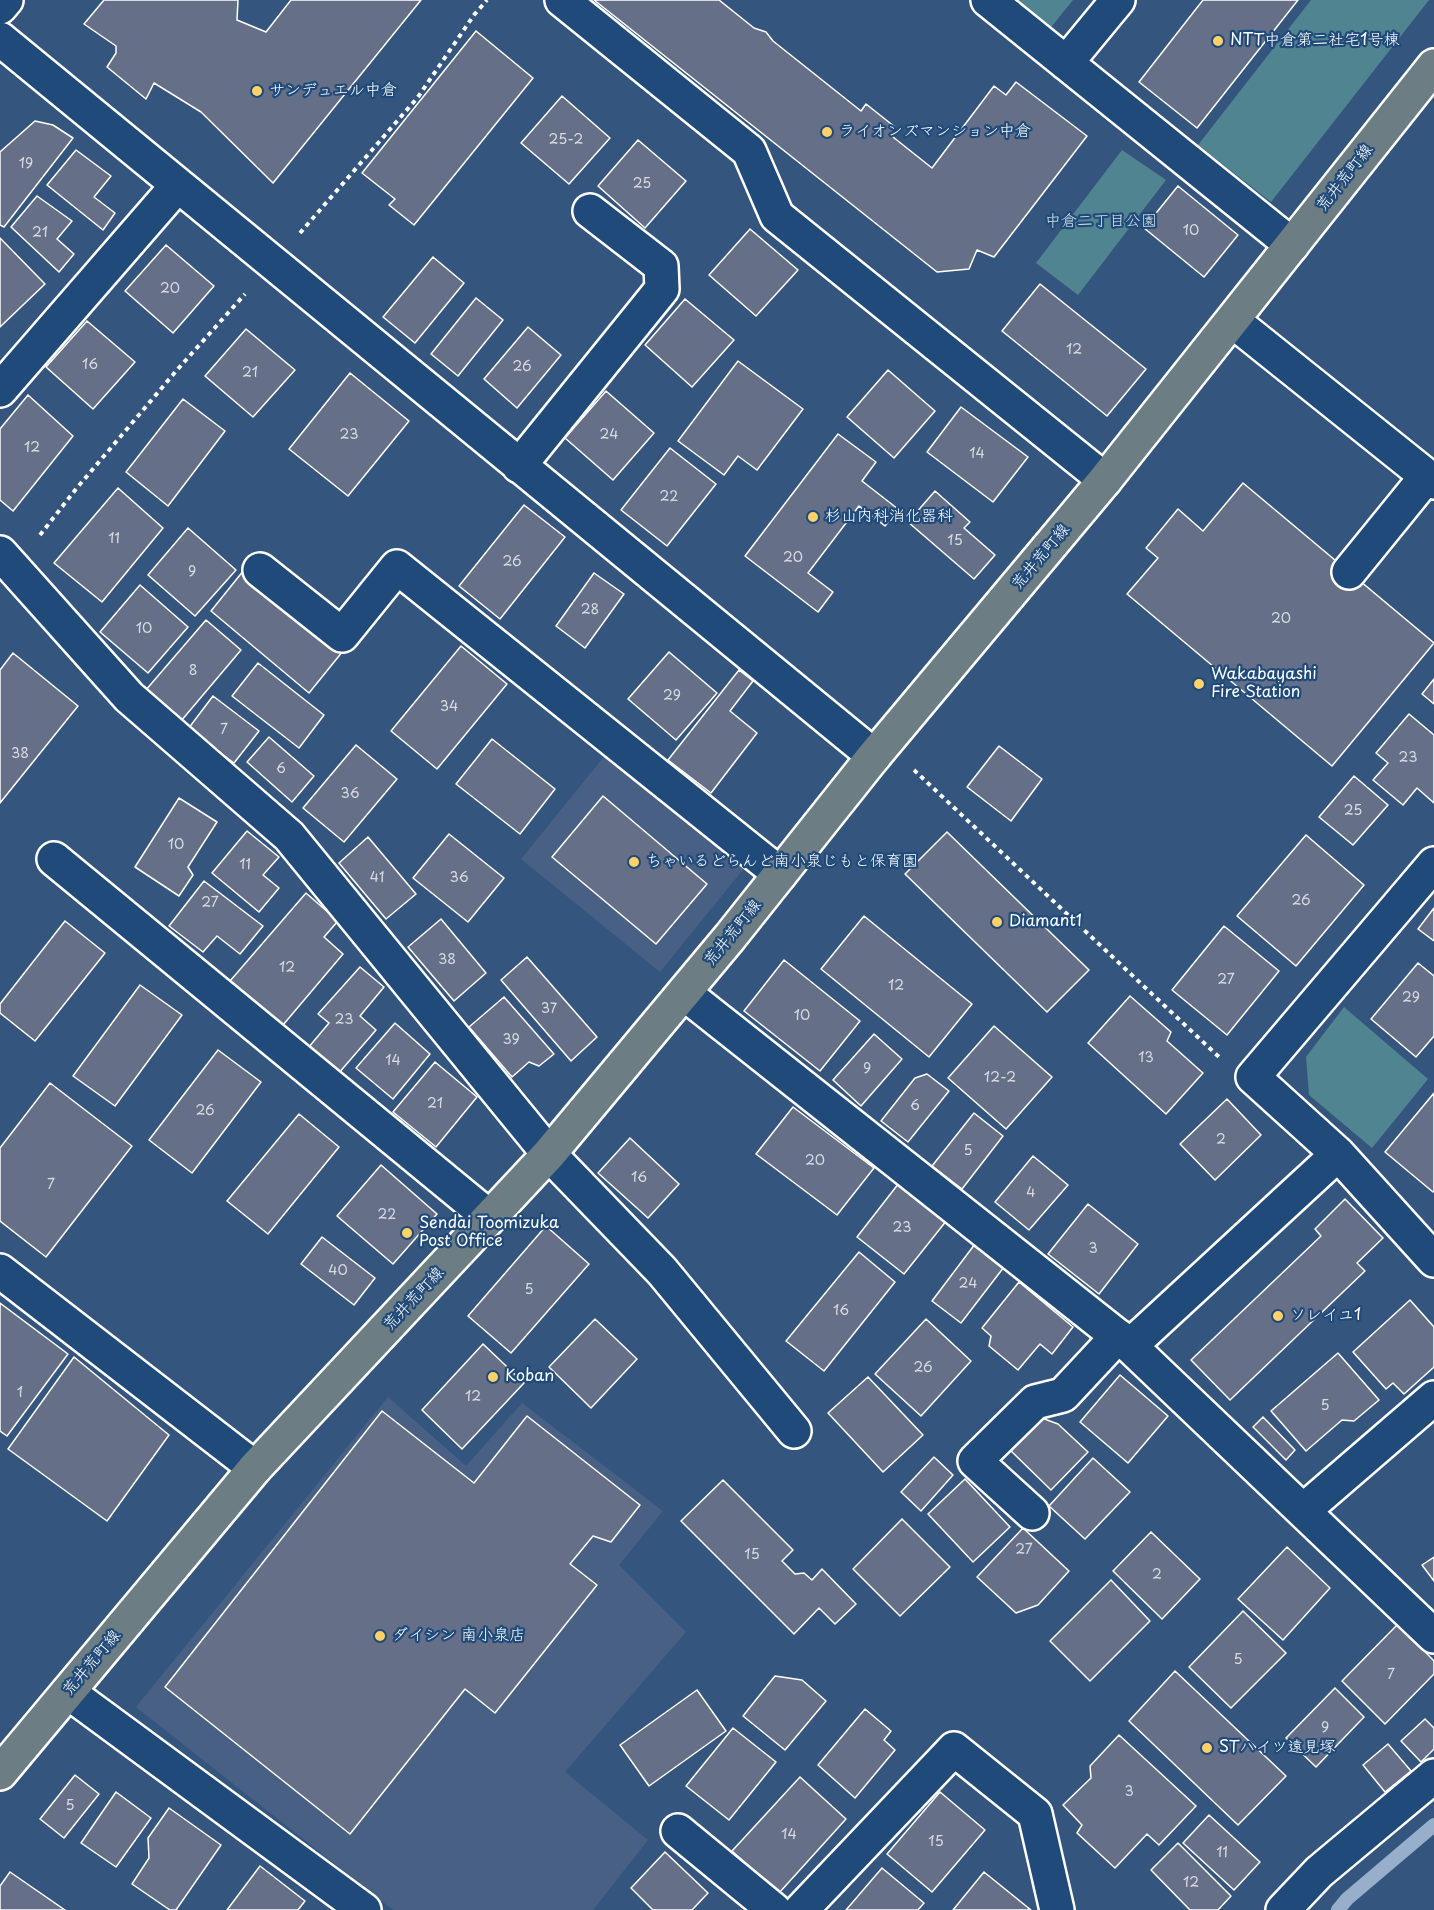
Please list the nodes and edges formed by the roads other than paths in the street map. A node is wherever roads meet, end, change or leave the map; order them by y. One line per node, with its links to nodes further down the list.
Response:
1 (6, 0): 5 (street)
2 (562, 0): 16 (street)
3 (988, 0): 7 (street)
4 (1118, 0): 7 (street)
5 (0, 7)
6 (0, 39): 9 (street)
7 (1066, 63): 11 (street)
8 (1434, 66): 11 (main road, 荒井荒町線)
9 (177, 186): 13 (street); 14 (street)
10 (590, 211): 14 (street)
11 (1292, 245): 12 (main road, 荒井荒町線)
12 (1233, 321): 15 (street); 16 (main road, 荒井荒町線)
13 (0, 390)
14 (519, 466): 20 (street)
15 (1430, 479): 19 (street)
16 (1105, 480): 20 (main road, 荒井荒町線)
17 (7, 560): 25 (street)
18 (260, 570): 23 (street)
19 (1349, 572)
20 (874, 756): 23 (main road, 荒井荒町線)
21 (54, 858): 27 (street)
22 (1434, 864): 26 (street)
23 (780, 874): 24 (main road, 荒井荒町線)
24 (684, 993): 25 (main road, 荒井荒町線); 30 (street)
25 (549, 1154): 27 (main road, 荒井荒町線); 32 (street)
26 (1338, 1154): 28 (street); 30 (street)
27 (489, 1217): 33 (main road, 荒井荒町線)
28 (1434, 1260)
29 (0, 1271): 33 (street)
30 (1124, 1341): 34 (street); 35 (street)
31 (1434, 1398): 34 (street)
32 (794, 1431)
33 (255, 1468): 37 (main road, 荒井荒町線)
34 (1303, 1511): 36 (street)
35 (1032, 1513)
36 (1434, 1636)
37 (68, 1692): 38 (main road, 荒井荒町線); 41 (street)
38 (0, 1773)
39 (1434, 1776): 45 (street)
40 (678, 1831): 42 (street)
41 (363, 1910)
42 (774, 1910)
43 (801, 1910): 44 (street)
44 (1057, 1910)
45 (1283, 1910)

